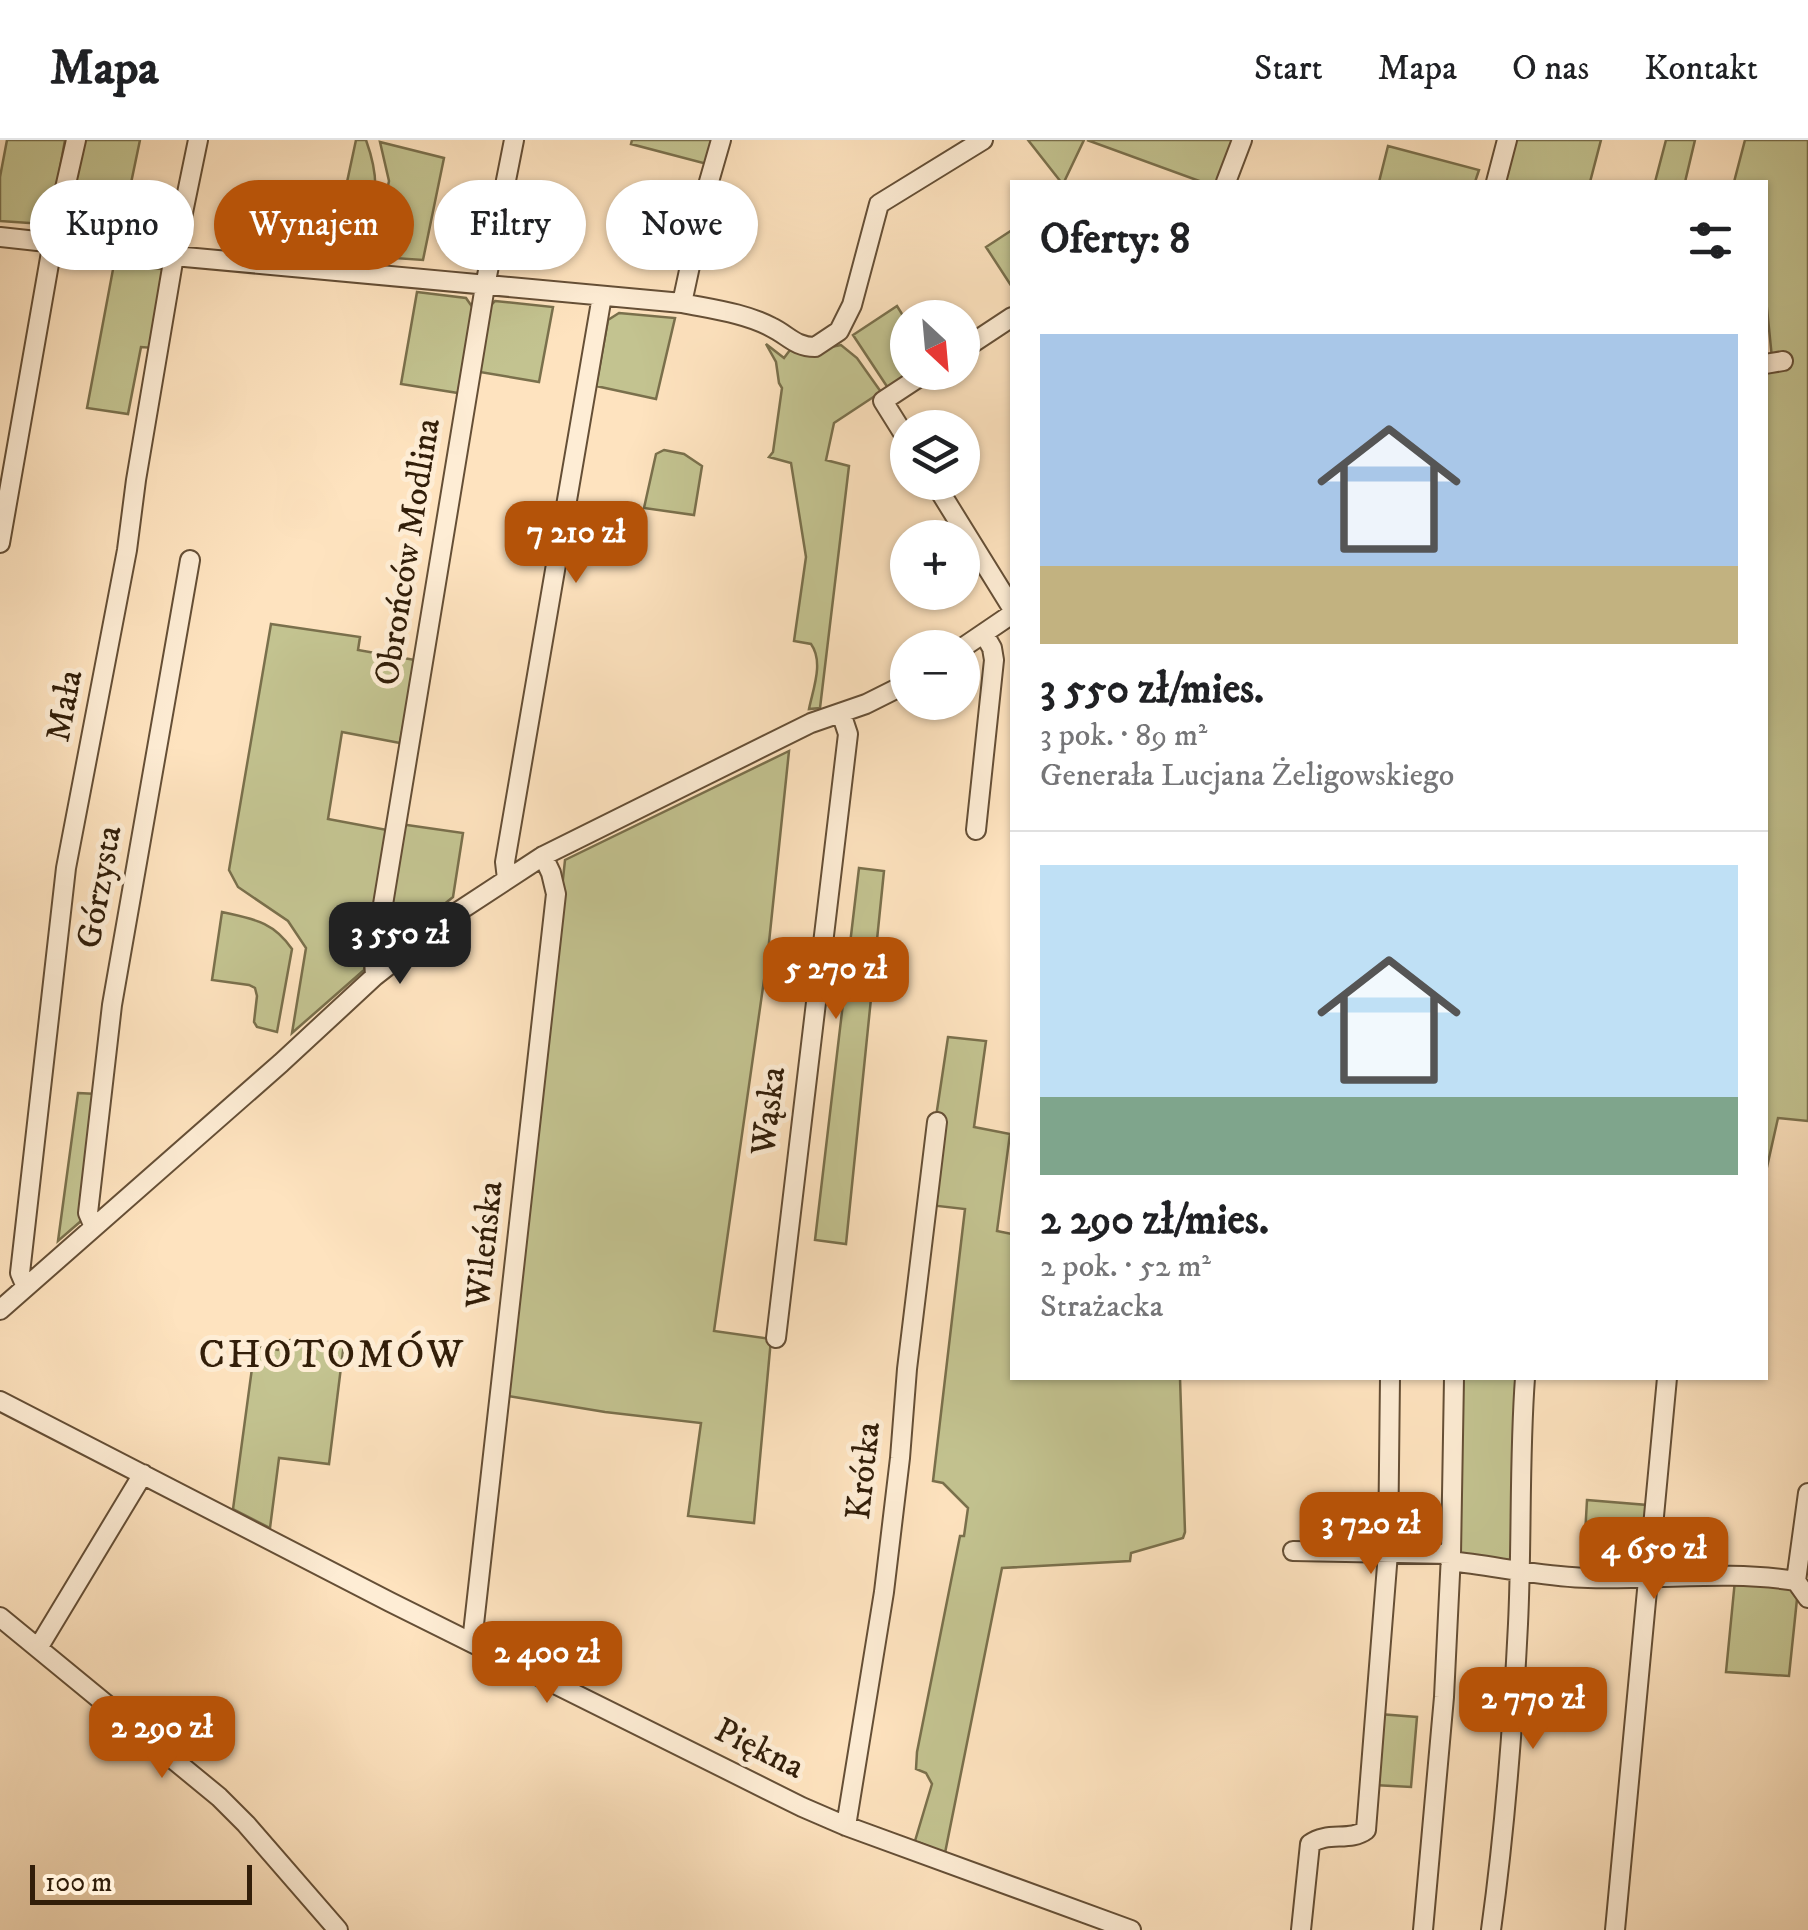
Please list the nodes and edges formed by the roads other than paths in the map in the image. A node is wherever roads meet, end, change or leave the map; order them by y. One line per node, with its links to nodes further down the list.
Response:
1 (76, 140): 8 (street)
2 (198, 140): 9 (street, Mała)
3 (514, 140): 17 (street, Obrońców Modlina)
4 (721, 140): 19 (street)
5 (983, 140): 19 (street)
6 (1242, 140): 10 (street)
7 (1507, 140): 11 (street)
8 (67, 180)
9 (190, 180)
10 (1227, 180)
11 (1497, 180)
12 (0, 236): 13 (street)
13 (30, 239)
14 (194, 258): 17 (street)
15 (48, 270): 25 (street)
16 (172, 270): 39 (street, Mała)
17 (485, 286): 18 (street); 36 (street, Obrońców Modlina)
18 (602, 296): 19 (street); 35 (street)
19 (682, 304)
20 (1010, 319): 21 (street)
21 (980, 338)
22 (900, 390): 23 (street)
23 (890, 412)
24 (945, 500): 27 (street)
25 (0, 543)
26 (190, 560): 38 (street, Górzysta)
27 (1010, 608)
28 (1010, 613): 29 (street)
29 (984, 634): 30 (street); 33 (street)
30 (980, 637)
31 (890, 693): 32 (street)
32 (841, 714): 34 (street); 41 (street, Wąska)
33 (976, 830)
34 (543, 856): 35 (street); 57 (street, Wileńska)
35 (507, 879): 36 (street)
36 (375, 976): 38 (street)
37 (937, 1122): 59 (street, Krótka)
38 (94, 1227): 39 (street)
39 (26, 1287): 40 (street)
40 (0, 1310)
41 (776, 1338)
42 (1390, 1380): 50 (street)
43 (1454, 1380): 51 (street)
44 (1526, 1380): 52 (street)
45 (1666, 1380): 53 (street)
46 (0, 1401): 47 (street, Piękna)
47 (143, 1474): 57 (street, Piękna); 58 (street)
48 (1808, 1493): 54 (street)
49 (1293, 1551): 50 (street)
50 (1388, 1553): 51 (street); 62 (street)
51 (1450, 1558): 52 (street); 63 (street)
52 (1520, 1570): 53 (street); 64 (street)
53 (1647, 1579): 54 (street); 65 (street)
54 (1796, 1581): 55 (street)
55 (1808, 1598)
56 (0, 1617): 58 (street)
57 (472, 1642): 59 (street, Piękna)
58 (38, 1648): 60 (street)
59 (846, 1826): 61 (street, Piękna)
60 (338, 1930)
61 (1131, 1930)
62 (1301, 1930)
63 (1423, 1930)
64 (1491, 1930)
65 (1615, 1930)

